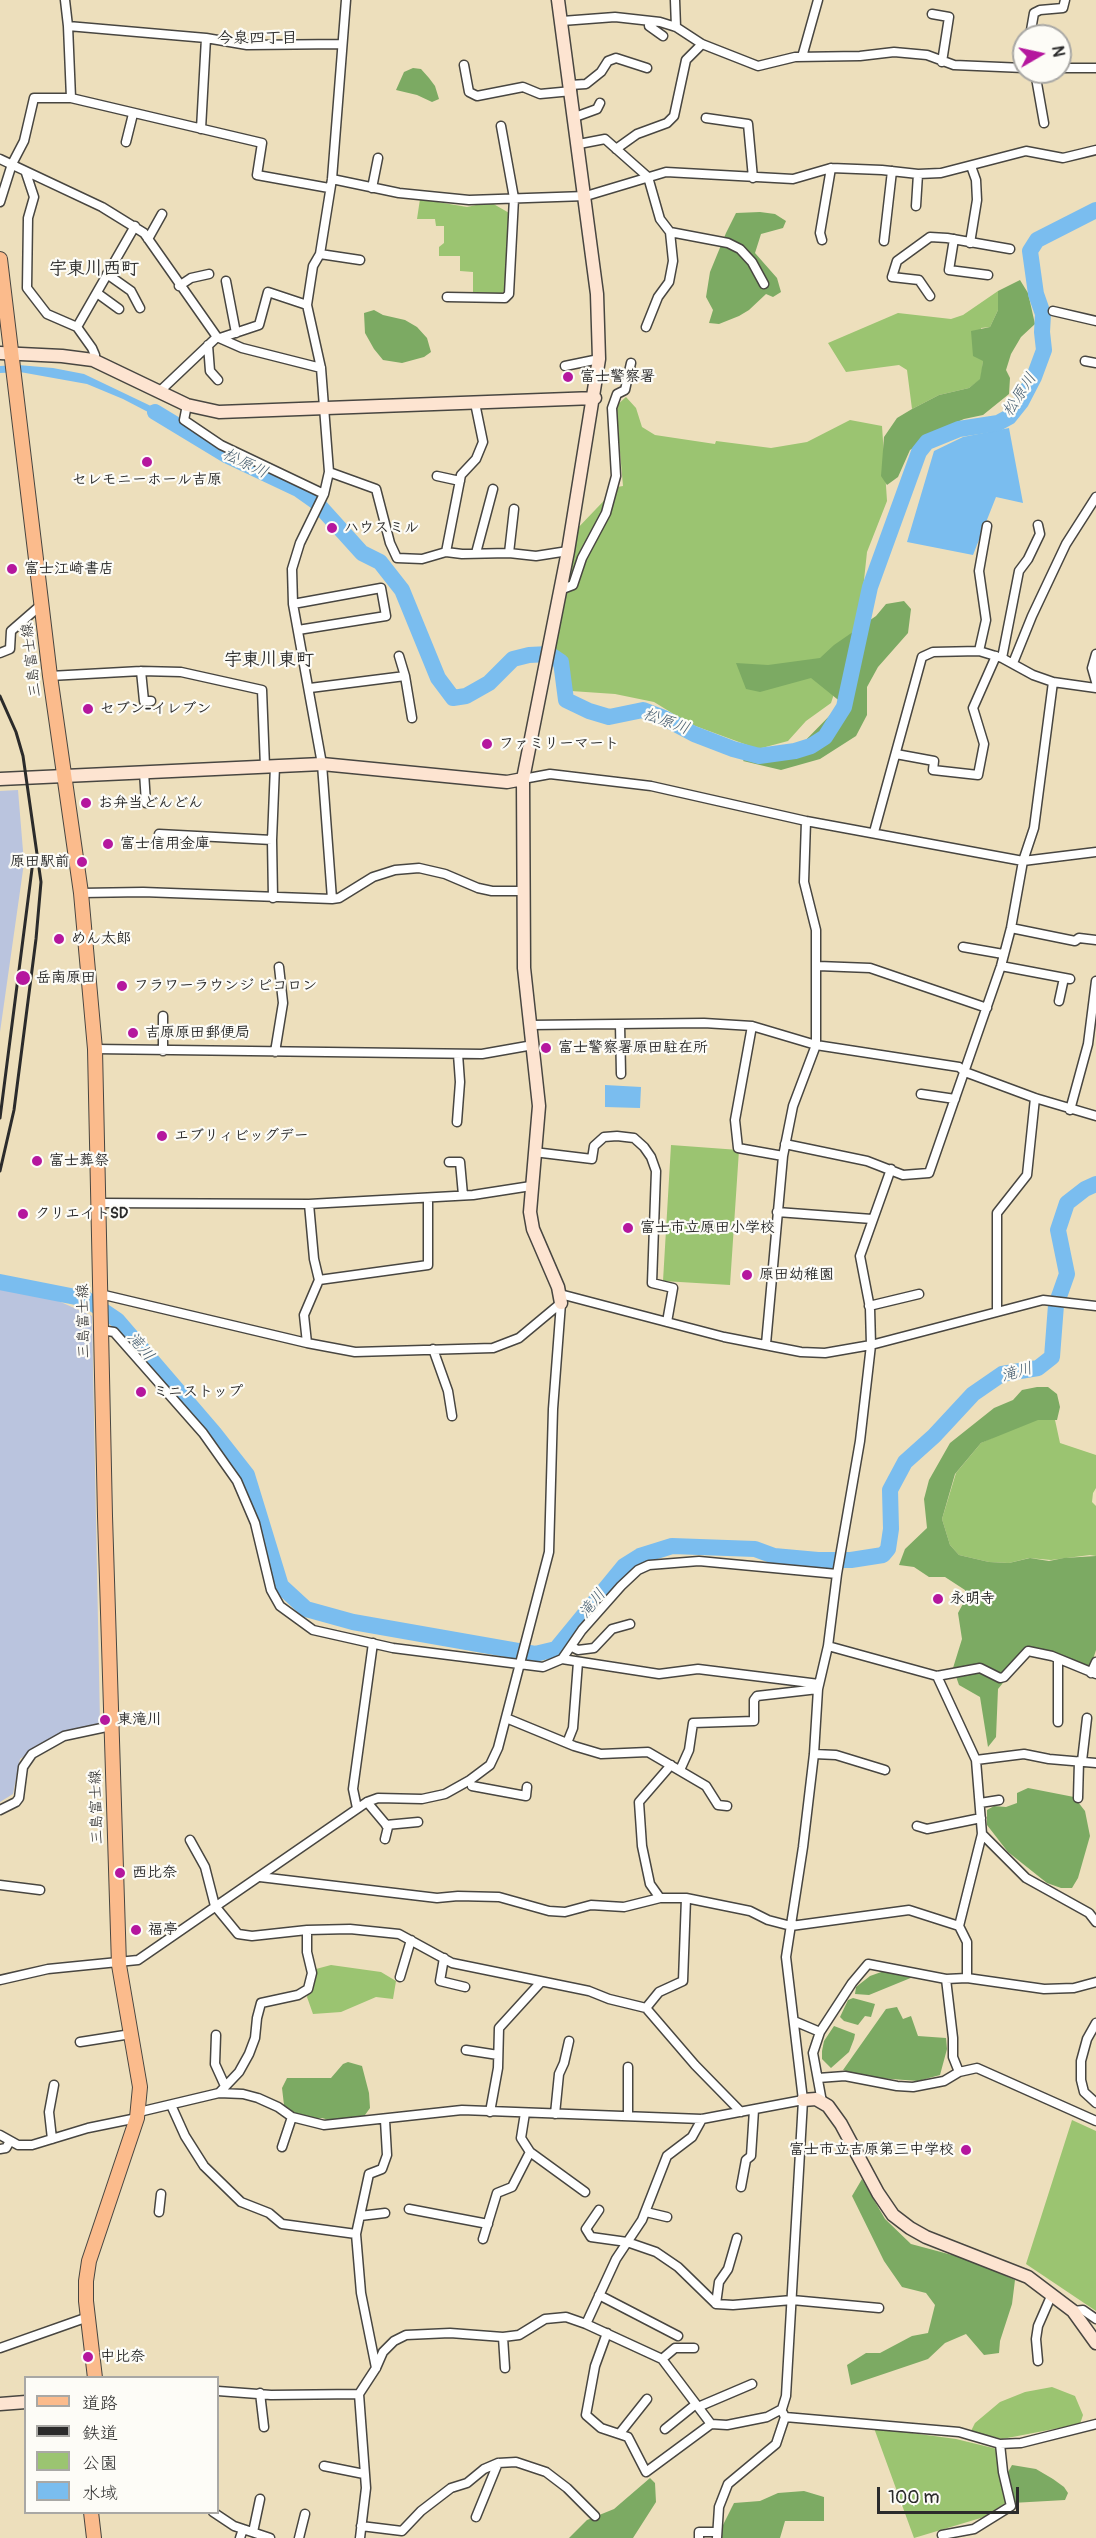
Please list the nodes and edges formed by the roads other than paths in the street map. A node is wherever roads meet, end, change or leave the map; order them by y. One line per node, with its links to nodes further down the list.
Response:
1 (65, 0): 11 (street)
2 (346, 0): 15 (street)
3 (558, 0): 8 (street)
4 (675, 0): 12 (street)
5 (818, 0): 17 (street)
6 (1065, 0): 10 (street)
7 (932, 14): 18 (street)
8 (562, 21): 9 (street); 25 (street)
9 (648, 21): 12 (street); 13 (street)
10 (1032, 24)
11 (68, 26): 14 (street); 26 (street)
12 (676, 27): 16 (street)
13 (663, 36)
14 (206, 38): 15 (street); 33 (street)
15 (342, 44): 48 (street)
16 (702, 44): 17 (street); 36 (street)
17 (802, 57): 18 (street)
18 (942, 62): 20 (street)
19 (464, 65): 25 (street)
20 (1012, 67)
21 (647, 68): 25 (street)
22 (1072, 68): 23 (street)
23 (1096, 68)
24 (1037, 84): 31 (street)
25 (571, 88): 29 (street)
26 (71, 98): 28 (street); 40 (street)
27 (600, 103): 29 (street)
28 (133, 114): 33 (street); 34 (street)
29 (575, 117): 35 (street)
30 (706, 118): 47 (street)
31 (1044, 123)
32 (501, 126): 51 (street)
33 (201, 129): 48 (street)
34 (126, 142)
35 (579, 144): 36 (street); 50 (street)
36 (616, 149): 46 (street)
37 (1096, 150): 41 (street)
38 (378, 158): 49 (street)
39 (0, 159): 40 (street)
40 (12, 164): 44 (street); 52 (street)
41 (971, 166): 45 (street); 61 (street)
42 (831, 168): 43 (street); 47 (street); 59 (street)
43 (892, 171): 45 (street); 60 (street)
44 (26, 172): 55 (street); 80 (street)
45 (918, 174): 53 (street)
46 (648, 177): 47 (street); 50 (street); 56 (street)
47 (753, 178)
48 (331, 184): 49 (street); 63 (street)
49 (372, 188): 51 (street)
50 (586, 196): 51 (street); 85 (street)
51 (514, 198): 74 (street)
52 (0, 202)
53 (916, 206)
54 (162, 214): 57 (street)
55 (135, 226): 57 (street); 66 (street)
56 (670, 232): 70 (street); 81 (street)
57 (148, 239): 71 (street)
58 (954, 239): 61 (street); 68 (street); 73 (street)
59 (822, 240)
60 (884, 241)
61 (970, 243): 62 (street)
62 (1010, 249)
63 (320, 254): 65 (street); 75 (street)
64 (0, 259): 87 (main road, 三島富士線)
65 (360, 260)
66 (107, 274): 72 (street); 76 (street)
67 (209, 274): 71 (street)
68 (988, 275)
69 (226, 281): 82 (street)
70 (764, 284)
71 (179, 286): 83 (street)
72 (97, 293): 77 (street); 80 (street)
73 (930, 296)
74 (447, 297)
75 (307, 305): 82 (street); 92 (street)
76 (140, 308)
77 (120, 309)
78 (1053, 311): 79 (street)
79 (1096, 321)
80 (77, 327): 86 (street)
81 (646, 327)
82 (236, 333): 83 (street)
83 (219, 338): 84 (street); 92 (street)
84 (208, 345): 93 (street); 94 (street)
85 (599, 359): 91 (street); 95 (street)
86 (93, 360): 87 (street); 94 (street)
87 (9, 361): 113 (main road, 三島富士線)
88 (1085, 361): 90 (street)
89 (631, 363): 112 (street)
90 (1096, 363)
91 (565, 366)
92 (321, 368): 98 (street)
93 (218, 380)
94 (159, 392): 97 (street)
95 (595, 398): 96 (street); 108 (street)
96 (475, 403): 98 (street); 101 (street)
97 (187, 405): 98 (street); 103 (street)
98 (325, 409): 99 (street)
99 (329, 472): 103 (street); 109 (street)
100 (437, 476): 101 (street)
101 (460, 481): 109 (street)
102 (492, 489): 110 (street)
103 (323, 496): 114 (street)
104 (1096, 497): 121 (street)
105 (514, 509): 111 (street)
106 (1038, 525): 120 (street)
107 (987, 526): 116 (street)
108 (568, 550): 111 (street); 112 (street)
109 (446, 552): 110 (street)
110 (476, 553): 111 (street)
111 (509, 553)
112 (560, 590): 137 (street)
113 (42, 603): 117 (street); 123 (main road, 三島富士線)
114 (293, 604): 115 (street); 115 (street)
115 (298, 630): 127 (street)
116 (979, 651): 120 (street); 131 (street)
117 (0, 653)
118 (1096, 654): 126 (street)
119 (399, 656): 124 (street)
120 (999, 657): 121 (street); 131 (street)
121 (1013, 663): 125 (street)
122 (141, 671): 123 (street); 129 (street); 133 (street)
123 (50, 676): 135 (main road, 三島富士線)
124 (405, 676): 127 (street); 130 (street)
125 (1053, 682): 128 (street); 144 (street)
126 (1096, 682)
127 (310, 688): 132 (street)
128 (1096, 688)
129 (151, 701)
130 (412, 718)
131 (896, 754): 140 (street)
132 (322, 764): 133 (street); 137 (street); 148 (street)
133 (270, 767): 134 (street); 142 (street)
134 (144, 772): 135 (street); 138 (street)
135 (64, 776): 136 (street); 146 (main road, 三島富士線)
136 (0, 779)
137 (523, 779): 139 (street); 145 (street)
138 (146, 803)
139 (806, 821): 140 (street); 153 (street)
140 (874, 832): 144 (street)
141 (159, 834): 142 (street)
142 (272, 840): 147 (street)
143 (1096, 851): 144 (street)
144 (1023, 861): 149 (street)
145 (522, 891): 148 (street); 162 (street)
146 (81, 893): 147 (street); 166 (main road, 三島富士線)
147 (273, 898): 148 (street)
148 (332, 899)
149 (1011, 928): 150 (street); 152 (street)
150 (1096, 940)
151 (963, 947): 152 (street)
152 (1004, 954): 154 (street)
153 (818, 966): 159 (street); 165 (street)
154 (1002, 966): 157 (street); 159 (street)
155 (279, 967): 168 (street)
156 (1096, 981): 158 (street)
157 (1059, 1001)
158 (1094, 1007): 175 (street)
159 (987, 1008): 170 (street)
160 (163, 1016): 167 (street)
161 (620, 1024): 162 (street); 163 (street); 171 (street)
162 (530, 1025): 164 (street)
163 (752, 1026): 165 (street); 180 (street)
164 (533, 1045): 169 (street); 179 (street)
165 (816, 1045): 170 (street); 178 (street)
166 (95, 1049): 167 (street); 186 (main road, 三島富士線)
167 (163, 1051): 168 (street)
168 (275, 1052): 169 (street)
169 (458, 1054): 177 (street)
170 (965, 1072): 173 (street); 174 (street)
171 (621, 1074)
172 (921, 1095): 174 (street)
173 (1035, 1098): 175 (street); 196 (street)
174 (955, 1099): 182 (street)
175 (1070, 1110): 176 (street)
176 (1096, 1116)
177 (457, 1122)
178 (785, 1144): 180 (street); 182 (street)
179 (534, 1152): 183 (street); 197 (street)
180 (783, 1156): 188 (street)
181 (449, 1162): 184 (street)
182 (891, 1169): 189 (street)
183 (531, 1186): 184 (street); 193 (street)
184 (463, 1195): 185 (street)
185 (428, 1198): 187 (street); 190 (street)
186 (98, 1203): 187 (street); 192 (main road, 三島富士線)
187 (309, 1204): 190 (street)
188 (777, 1212): 189 (street); 200 (street)
189 (872, 1219): 194 (street)
190 (319, 1280): 199 (street)
191 (919, 1294): 194 (street)
192 (100, 1296): 198 (main road, 三島富士線); 199 (street)
193 (561, 1298): 197 (street); 202 (street); 213 (street)
194 (869, 1306): 201 (street)
195 (1096, 1306): 196 (street)
196 (997, 1311): 201 (street)
197 (667, 1322): 200 (street)
198 (101, 1323): 206 (street); 220 (main road, 三島富士線)
199 (307, 1343): 202 (street)
200 (766, 1344): 201 (street)
201 (871, 1345): 204 (street)
202 (433, 1349): 203 (street)
203 (452, 1416)
204 (837, 1574): 207 (street); 208 (street)
205 (630, 1624): 207 (street)
206 (373, 1643): 213 (street); 236 (street)
207 (572, 1647): 209 (street)
208 (828, 1647): 215 (street); 216 (street)
209 (562, 1659): 211 (street); 213 (street)
210 (1058, 1659): 214 (street); 215 (street); 219 (street)
211 (578, 1662): 216 (street); 221 (street)
212 (1096, 1662): 214 (street)
213 (519, 1664): 217 (street)
214 (1094, 1674)
215 (937, 1676): 223 (street)
216 (818, 1687): 222 (street); 227 (street)
217 (506, 1718): 221 (street); 233 (street)
218 (1087, 1718): 224 (street)
219 (1058, 1722)
220 (111, 1725): 237 (street); 257 (main road, 三島富士線)
221 (567, 1743): 226 (street)
222 (814, 1754): 228 (street); 252 (street)
223 (976, 1760): 224 (street); 234 (street)
224 (1081, 1761): 225 (street); 231 (street)
225 (1096, 1763)
226 (671, 1765): 227 (street); 248 (street)
227 (680, 1770): 235 (street)
228 (885, 1770)
229 (472, 1786): 230 (street)
230 (527, 1787)
231 (1078, 1798)
232 (999, 1800): 234 (street)
233 (367, 1802): 236 (street); 240 (street)
234 (980, 1803): 238 (street)
235 (727, 1806)
236 (357, 1808): 245 (street)
237 (0, 1810)
238 (981, 1818): 241 (street); 242 (street)
239 (417, 1822): 240 (street)
240 (386, 1825): 243 (street)
241 (917, 1826)
242 (982, 1834): 251 (street); 253 (street)
243 (385, 1839)
244 (190, 1840): 250 (street)
245 (260, 1877): 248 (street); 250 (street)
246 (0, 1885): 247 (street)
247 (40, 1890)
248 (660, 1898): 249 (street)
249 (686, 1898): 252 (street); 265 (street)
250 (215, 1906): 254 (street); 257 (street)
251 (1096, 1922)
252 (791, 1926): 253 (street); 266 (street)
253 (959, 1926): 259 (street)
254 (307, 1930): 255 (street); 279 (street)
255 (411, 1940): 256 (street); 258 (street)
256 (444, 1958): 263 (street); 264 (street)
257 (118, 1962): 261 (street); 269 (main road, 三島富士線)
258 (400, 1977)
259 (967, 1978): 260 (street); 262 (street)
260 (946, 1979): 268 (street); 276 (street)
261 (0, 1980)
262 (1096, 1982)
263 (540, 1983): 265 (street); 274 (street)
264 (465, 1987)
265 (646, 2008): 286 (street)
266 (794, 2021): 268 (street); 280 (street)
267 (1096, 2023): 282 (street)
268 (820, 2032): 277 (street)
269 (131, 2034): 271 (street); 289 (main road, 三島富士線)
270 (216, 2035): 279 (street)
271 (80, 2042)
272 (569, 2042): 288 (street)
273 (466, 2050): 274 (street)
274 (498, 2055): 285 (street)
275 (628, 2067): 290 (street)
276 (959, 2072): 277 (street); 294 (street)
277 (818, 2078): 281 (street)
278 (54, 2085): 296 (street)
279 (222, 2089): 283 (street); 291 (street)
280 (803, 2100): 281 (street); 284 (street); 318 (street)
281 (822, 2102): 316 (street)
282 (1096, 2103)
283 (171, 2105): 289 (street); 312 (street)
284 (754, 2110): 286 (street); 301 (street)
285 (490, 2112): 287 (street); 293 (street)
286 (741, 2112): 292 (street)
287 (525, 2114): 288 (street); 300 (street)
288 (555, 2114): 290 (street)
289 (138, 2115): 296 (street); 322 (main road, 三島富士線)
290 (628, 2116): 292 (street)
291 (292, 2117): 293 (street); 298 (street)
292 (702, 2118): 308 (street)
293 (385, 2120): 309 (street)
294 (1096, 2121)
295 (0, 2135): 297 (street)
296 (52, 2139): 297 (street)
297 (10, 2141): 299 (street)
298 (282, 2147)
299 (0, 2149)
300 (530, 2152): 302 (street); 311 (street)
301 (741, 2187)
302 (585, 2192)
303 (161, 2194): 306 (street)
304 (409, 2209): 311 (street)
305 (599, 2210): 315 (street)
306 (159, 2212)
307 (385, 2212): 309 (street)
308 (646, 2212): 310 (street); 315 (street)
309 (360, 2216): 312 (street)
310 (667, 2217)
311 (488, 2224): 314 (street)
312 (357, 2234): 333 (street)
313 (737, 2238): 319 (street)
314 (483, 2239)
315 (627, 2242): 317 (street); 319 (street)
316 (1052, 2294): 321 (street); 332 (street)
317 (599, 2295): 324 (street); 326 (street)
318 (792, 2300): 319 (street); 320 (street); 344 (street)
319 (716, 2304)
320 (879, 2308)
321 (1073, 2312): 323 (street); 328 (street)
322 (88, 2317): 329 (street); 335 (main road, 三島富士線)
323 (1096, 2319)
324 (586, 2324): 325 (street); 327 (street)
325 (607, 2333): 331 (street); 349 (street)
326 (678, 2336)
327 (502, 2337): 333 (street); 334 (street)
328 (1096, 2343)
329 (0, 2348)
330 (694, 2348): 331 (street)
331 (662, 2359): 343 (street)
332 (1038, 2361)
333 (376, 2368): 339 (street)
334 (505, 2368)
335 (95, 2376)
336 (752, 2384): 343 (street)
337 (219, 2391): 338 (street)
338 (260, 2393): 339 (street); 347 (street)
339 (359, 2394): 353 (street)
340 (647, 2399): 349 (street)
341 (24, 2402): 342 (street)
342 (0, 2404)
343 (697, 2405): 345 (street); 348 (street)
344 (783, 2413): 345 (street); 350 (street); 363 (street)
345 (711, 2424): 349 (street)
346 (1096, 2424): 350 (street)
347 (264, 2427)
348 (664, 2429)
349 (620, 2433)
350 (1000, 2444): 364 (street)
351 (498, 2463): 358 (street); 359 (street); 360 (street)
352 (324, 2466): 353 (street)
353 (364, 2474): 360 (street)
354 (260, 2499): 362 (street)
355 (91, 2514): 365 (main road)
356 (217, 2514): 361 (street)
357 (305, 2514): 368 (street)
358 (595, 2516)
359 (476, 2517)
360 (361, 2526): 369 (street)
361 (243, 2529): 362 (street); 366 (street)
362 (253, 2532): 367 (street)
363 (716, 2535): 370 (street)
364 (942, 2535)
365 (94, 2538)
366 (240, 2538)
367 (270, 2538)
368 (299, 2538)
369 (360, 2538)
370 (699, 2538)

